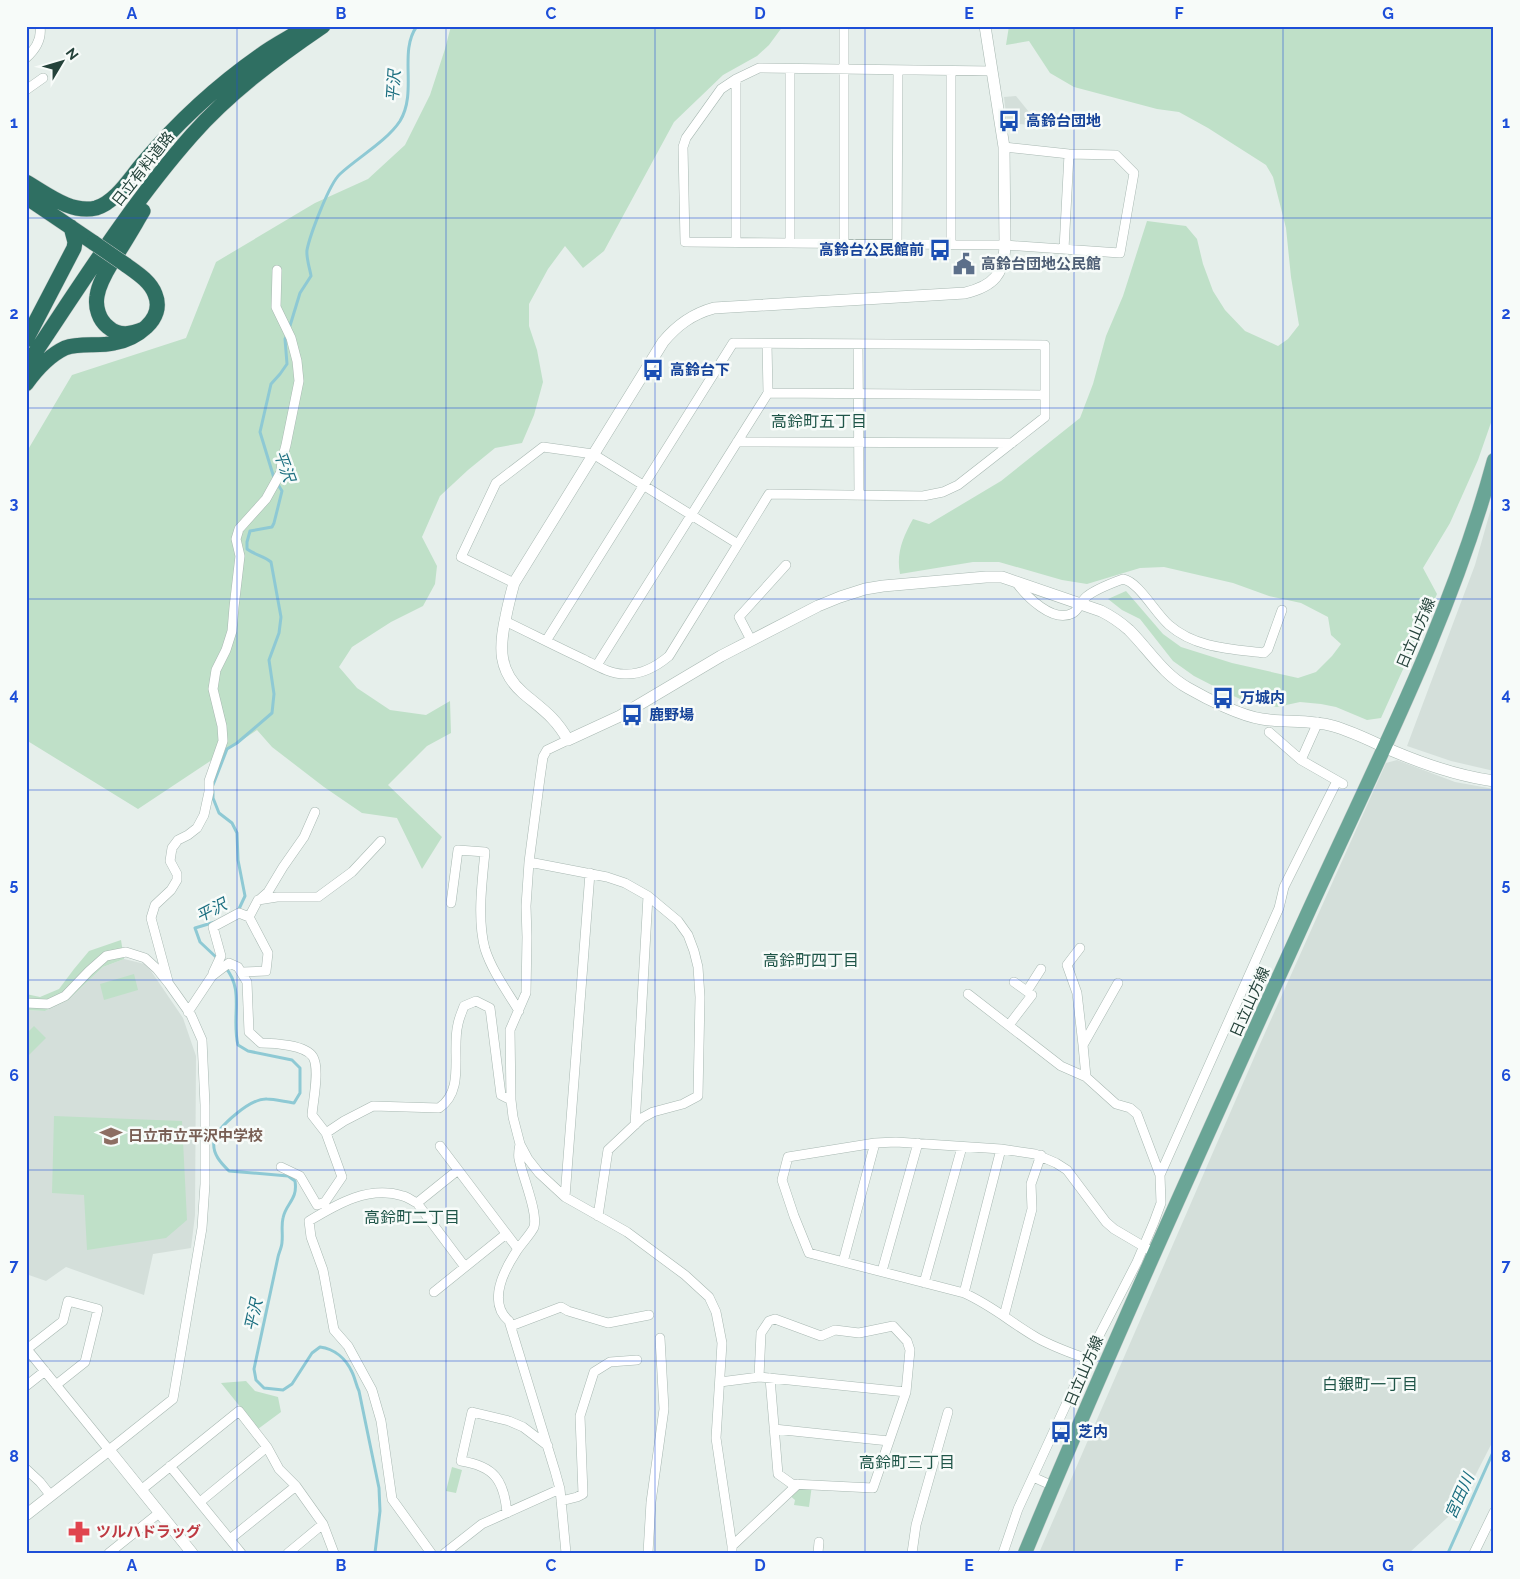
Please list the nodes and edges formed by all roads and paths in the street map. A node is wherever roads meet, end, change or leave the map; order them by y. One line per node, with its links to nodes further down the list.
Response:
1 (40, 26): 6 (street)
2 (307, 26): 18 (highway)
3 (323, 26): 17 (highway, 日立有料道路)
4 (844, 26): 8 (street)
5 (985, 26): 11 (street)
6 (26, 58)
7 (790, 69): 8 (street); 13 (street); 22 (street)
8 (844, 69): 9 (street); 23 (street)
9 (898, 70): 10 (street); 24 (street)
10 (951, 70): 11 (street); 25 (street)
11 (992, 71): 15 (street)
12 (42, 78): 14 (street)
13 (736, 79): 21 (street); 21 (street)
14 (26, 90)
15 (1004, 147): 16 (street); 26 (street)
16 (1069, 154): 27 (street); 27 (street)
17 (170, 161): 29 (highway); 33 (highway, 日立有料道路)
18 (26, 182)
19 (26, 197): 20 (highway)
20 (71, 227): 29 (highway, bridge); 30 (highway)
21 (736, 242): 22 (street)
22 (790, 243): 23 (street)
23 (844, 244): 24 (street)
24 (897, 244): 25 (street)
25 (952, 244): 26 (street)
26 (1005, 245): 27 (street); 41 (street)
27 (1064, 249)
28 (277, 270): 76 (street)
29 (144, 329): 34 (highway)
30 (26, 340)
31 (767, 344): 32 (street); 35 (street); 43 (street)
32 (858, 344): 36 (street); 37 (street)
33 (26, 366)
34 (26, 384)
35 (768, 393): 36 (street); 38 (street)
36 (859, 394): 37 (street); 39 (street)
37 (1044, 395): 40 (street)
38 (736, 442): 39 (street); 45 (street)
39 (858, 443): 40 (street); 44 (street)
40 (1012, 443): 44 (street)
41 (593, 454): 43 (street); 49 (street); 49 (street)
42 (1494, 460): 59 (main road, 日立山方線)
43 (643, 485): 45 (street); 54 (street)
44 (859, 496): 46 (street)
45 (691, 515): 46 (street); 55 (street)
46 (738, 544): 55 (street)
47 (786, 565): 53 (street)
48 (1016, 582): 50 (street); 50 (street); 53 (street)
49 (514, 583): 52 (street)
50 (1080, 603): 51 (street); 56 (street)
51 (1282, 610)
52 (505, 621): 54 (street); 58 (street)
53 (751, 640): 58 (street)
54 (546, 641): 55 (street)
55 (597, 666)
56 (1318, 722): 59 (street); 60 (street)
57 (1269, 732): 60 (street)
58 (568, 740): 64 (street)
59 (1384, 747): 61 (street); 103 (main road, 日立山方線)
60 (1301, 760): 97 (street)
61 (1494, 781)
62 (315, 812): 67 (street)
63 (381, 840): 67 (street)
64 (529, 862): 65 (street); 80 (street)
65 (590, 873): 66 (street); 98 (street)
66 (648, 896): 86 (street); 86 (street)
67 (258, 900): 69 (street)
68 (451, 903): 80 (street)
69 (249, 917): 71 (street); 73 (street)
70 (1080, 948): 83 (street)
71 (220, 963): 73 (street); 81 (street)
72 (1040, 969): 77 (street)
73 (242, 972): 87 (street)
74 (1014, 982): 77 (street)
75 (1118, 983): 83 (street)
76 (169, 984): 79 (street); 81 (street)
77 (1027, 991): 82 (street)
78 (968, 994): 82 (street)
79 (26, 1003)
80 (519, 1011): 85 (street)
81 (188, 1012): 129 (street)
82 (1009, 1025): 84 (street)
83 (1083, 1045): 84 (street)
84 (1086, 1077): 97 (street)
85 (511, 1100): 87 (street); 90 (street)
86 (635, 1125): 100 (street)
87 (326, 1133): 95 (street)
88 (875, 1143): 89 (street); 104 (street); 104 (street)
89 (918, 1143): 92 (street); 106 (street)
90 (520, 1144): 98 (street); 102 (street)
91 (440, 1146): 96 (street)
92 (962, 1147): 93 (street); 107 (street)
93 (1001, 1149): 94 (street); 109 (street)
94 (1041, 1155): 103 (street); 111 (street)
95 (281, 1167)
96 (458, 1170): 99 (street); 101 (street)
97 (1160, 1175): 103 (street)
98 (565, 1197): 100 (street)
99 (417, 1203): 105 (street); 154 (street)
100 (598, 1216): 120 (street)
101 (506, 1234): 102 (street); 105 (street)
102 (518, 1249): 112 (street)
103 (1149, 1250): 115 (street); 135 (main road, 日立山方線)
104 (843, 1262): 106 (street)
105 (465, 1267): 108 (street)
106 (882, 1271): 107 (street)
107 (924, 1283): 109 (street)
108 (434, 1292)
109 (964, 1293): 111 (street)
110 (649, 1315): 112 (street)
111 (1004, 1316): 115 (street)
112 (510, 1326): 128 (street)
113 (660, 1338): 157 (street)
114 (27, 1348): 117 (street); 121 (street)
115 (1087, 1359): 132 (street)
116 (637, 1360): 139 (street)
117 (45, 1371): 121 (street); 122 (street)
118 (759, 1377): 119 (street); 120 (street); 123 (street)
119 (770, 1378): 123 (street); 125 (street)
120 (720, 1382): 148 (street)
121 (56, 1385): 129 (street)
122 (26, 1386)
123 (906, 1392): 126 (street)
124 (948, 1412): 159 (street)
125 (774, 1429): 126 (street); 133 (street)
126 (889, 1441): 133 (street)
127 (267, 1447): 130 (street); 134 (street); 140 (street)
128 (548, 1447): 136 (street); 143 (street)
129 (109, 1450): 137 (street); 138 (street)
130 (170, 1466): 137 (street); 140 (street)
131 (26, 1469): 138 (street)
132 (1033, 1477): 135 (street); 160 (street)
133 (798, 1484): 148 (street)
134 (296, 1486): 145 (street); 146 (street)
135 (1053, 1486): 161 (main road, 日立山方線)
136 (560, 1489): 139 (street); 143 (street)
137 (141, 1490): 142 (street)
138 (51, 1496): 144 (street)
139 (561, 1500): 156 (street)
140 (200, 1502): 146 (street)
141 (1494, 1512): 162 (street)
142 (159, 1513): 149 (street); 150 (street)
143 (507, 1513): 155 (street)
144 (26, 1515)
145 (323, 1524): 152 (street); 153 (street)
146 (230, 1540): 151 (street)
147 (819, 1542): 158 (street)
148 (732, 1549)
149 (110, 1553)
150 (192, 1553)
151 (241, 1553)
152 (288, 1553)
153 (334, 1553)
154 (431, 1553)
155 (445, 1553)
156 (566, 1553)
157 (648, 1553)
158 (818, 1553)
159 (912, 1553)
160 (1003, 1553)
161 (1025, 1553)
162 (1474, 1553)

